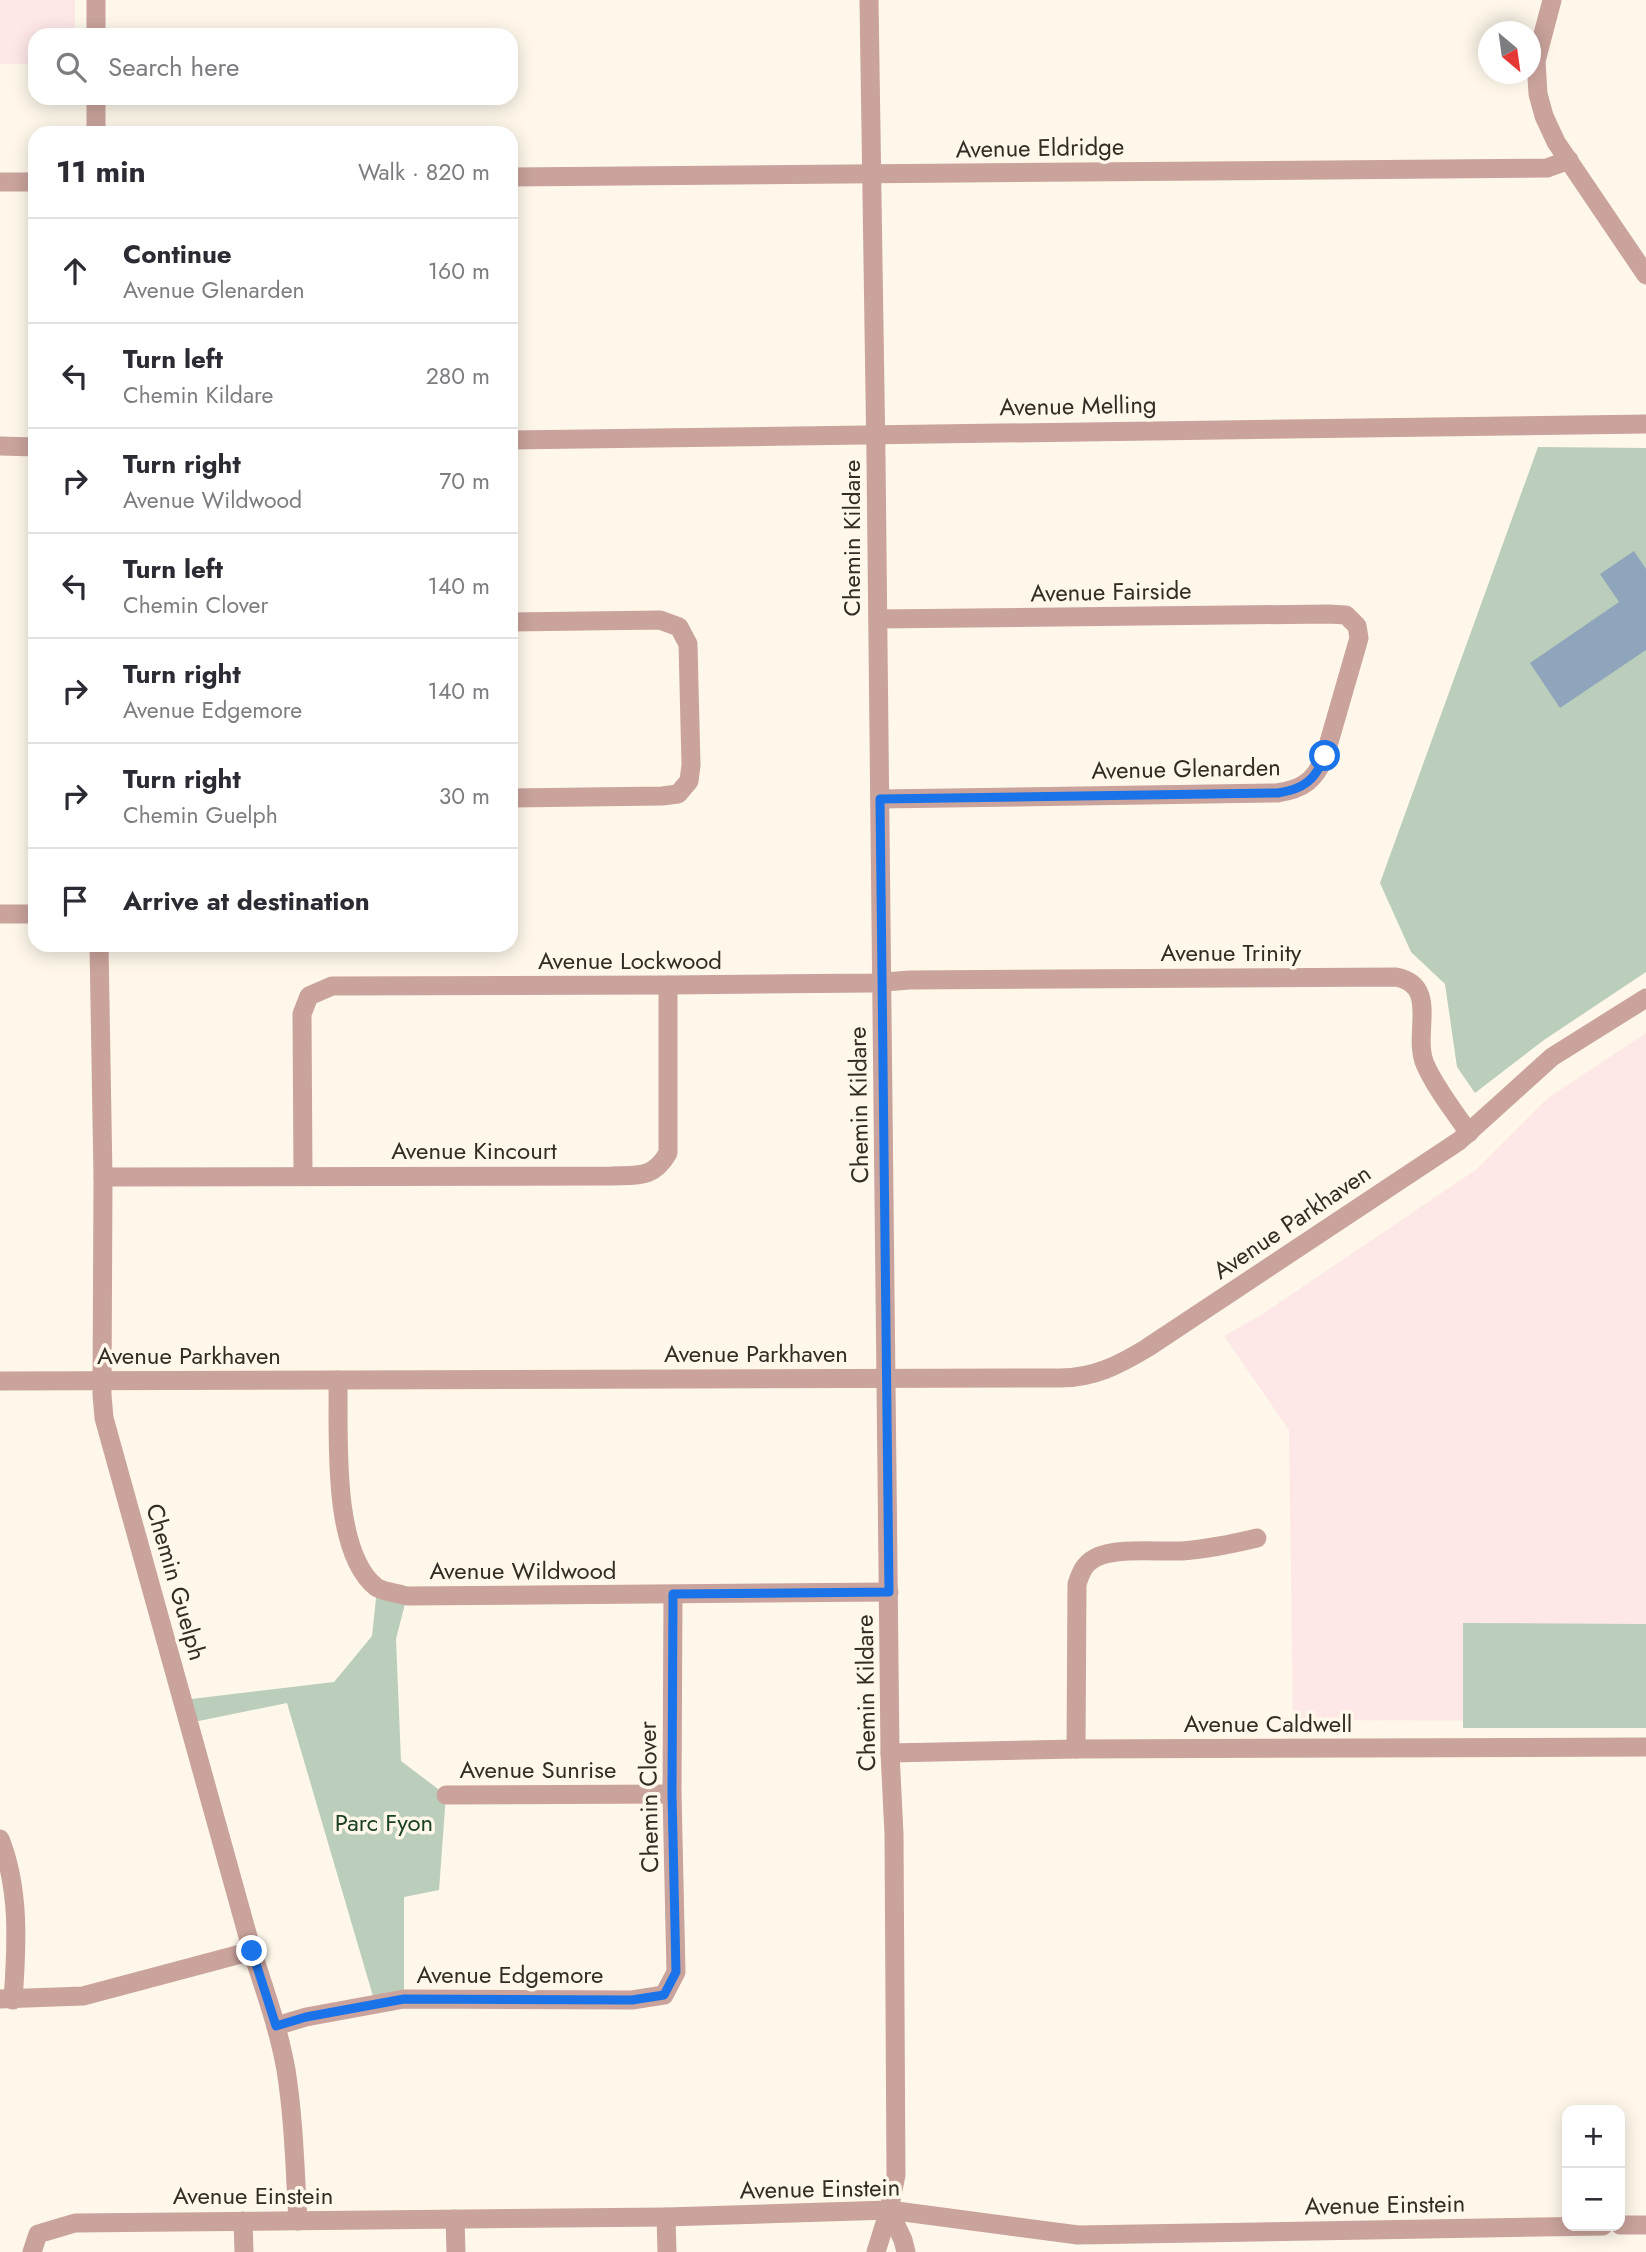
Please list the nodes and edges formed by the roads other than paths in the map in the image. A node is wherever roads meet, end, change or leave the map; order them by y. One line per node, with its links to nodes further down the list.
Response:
1 (96, 0): 4 (street)
2 (869, 0): 8 (street, Chemin Kildare)
3 (1552, 0): 7 (street)
4 (96, 28)
5 (96, 105): 6 (street)
6 (96, 126)
7 (1569, 160): 8 (street, Avenue Eldridge); 12 (street)
8 (872, 174): 9 (street, Avenue Eldridge); 14 (street, Chemin Kildare)
9 (518, 177)
10 (28, 182): 11 (street)
11 (0, 183)
12 (1646, 275)
13 (1646, 424): 14 (street, Avenue Melling)
14 (876, 433): 15 (street, Avenue Melling); 19 (street, Chemin Kildare)
15 (518, 440)
16 (0, 446): 17 (street)
17 (28, 447)
18 (1346, 615): 19 (street, Avenue Fairside); 22 (street, Avenue Glenarden)
19 (878, 620): 22 (street, Chemin Kildare)
20 (518, 622): 21 (street)
21 (518, 798)
22 (880, 799): 26 (street, Chemin Kildare)
23 (0, 914): 24 (street)
24 (28, 914)
25 (99, 952): 31 (street, Chemin Guelph)
26 (882, 982): 27 (street, Avenue Lockwood); 29 (street, Avenue Trinity); 32 (street, Chemin Kildare)
27 (668, 985): 30 (street, Avenue Lockwood); 30 (street, Avenue Kincourt)
28 (1646, 998): 29 (street, Avenue Parkhaven)
29 (1469, 1133): 32 (street, Avenue Parkhaven)
30 (303, 1175): 31 (street, Avenue Kincourt)
31 (103, 1177): 35 (street, Chemin Guelph)
32 (887, 1378): 33 (street, Avenue Parkhaven); 37 (street, Chemin Kildare)
33 (338, 1380): 35 (street, Avenue Parkhaven); 38 (street, Avenue Wildwood)
34 (0, 1381): 35 (street, Avenue Parkhaven)
35 (102, 1382): 45 (street, Chemin Guelph)
36 (1257, 1538): 40 (street)
37 (889, 1592): 38 (street, Avenue Wildwood); 41 (street, Chemin Kildare)
38 (673, 1594): 42 (street, Chemin Clover)
39 (1646, 1747): 40 (street, Avenue Caldwell)
40 (1076, 1749): 41 (street, Avenue Caldwell)
41 (890, 1753): 49 (street, Chemin Kildare)
42 (672, 1794): 43 (street, Avenue Sunrise); 46 (street, Chemin Clover)
43 (446, 1795)
44 (0, 1839): 47 (street)
45 (252, 1951): 47 (street); 48 (street, Chemin Guelph)
46 (664, 1995): 48 (street, Avenue Edgemore)
47 (7, 1999)
48 (276, 2026): 53 (street, Chemin Guelph)
49 (889, 2210): 50 (street, Avenue Einstein); 56 (street, Avenue Einstein); 61 (street, Chemin Kildare); 62 (street)
50 (666, 2217): 51 (street, Avenue Einstein); 60 (street)
51 (455, 2219): 53 (street, Avenue Einstein); 59 (street)
52 (243, 2221): 53 (street, Avenue Einstein); 57 (street, Avenue Einstein); 58 (street)
53 (298, 2221)
54 (1625, 2225): 55 (street)
55 (1646, 2225)
56 (1562, 2227)
57 (35, 2243)
58 (244, 2252)
59 (456, 2252)
60 (667, 2252)
61 (876, 2252)
62 (906, 2252)

